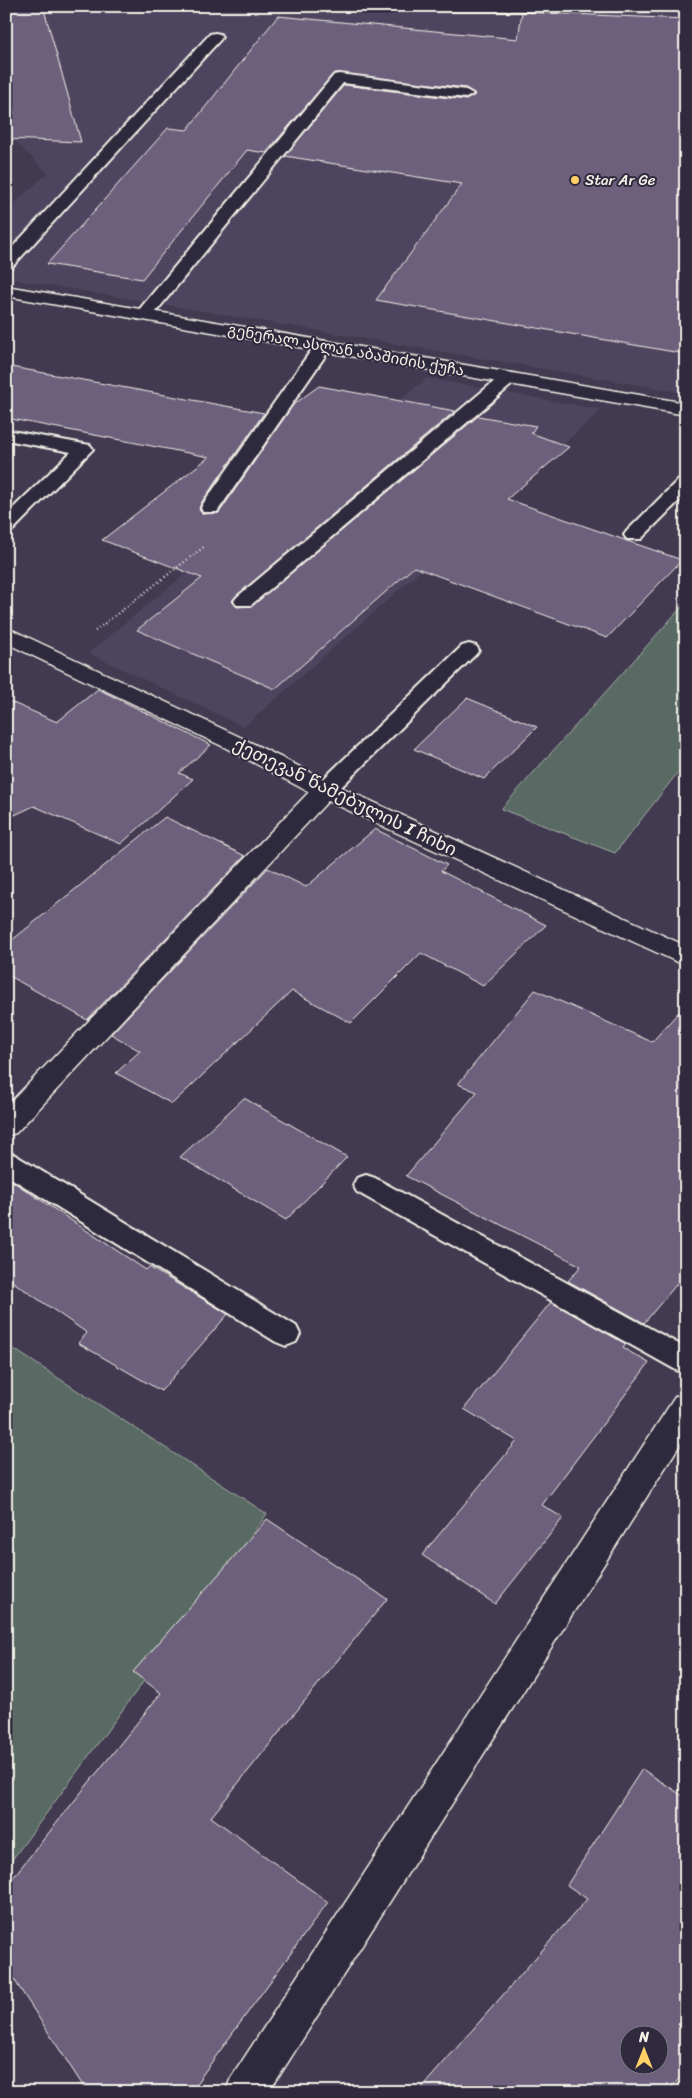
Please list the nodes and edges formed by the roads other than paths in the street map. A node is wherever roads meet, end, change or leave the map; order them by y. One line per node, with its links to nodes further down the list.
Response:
1 (341, 6): 2 (lane)
2 (686, 7)
3 (215, 37): 5 (lane)
4 (466, 94): 7 (lane)
5 (6, 264)
6 (6, 291): 7 (street, გენერალ ასლან აბაშიძის ქუჩა)
7 (144, 315): 8 (street, გენერალ ასლან აბაშიძის ქუჩა)
8 (322, 346): 9 (street, გენერალ ასლან აბაშიძის ქუჩა); 13 (lane)
9 (509, 378): 10 (street, გენერალ ასლან აბაშიძის ქუჩა); 16 (lane)
10 (686, 409)
11 (6, 436): 14 (lane)
12 (686, 483): 15 (lane)
13 (210, 508)
14 (6, 526)
15 (634, 535)
16 (244, 601)
17 (6, 634): 19 (street, ქეთევან წამებულის I ჩიხი)
18 (469, 650): 19 (lane)
19 (325, 790): 20 (street, ქეთევან წამებულის I ჩიხი); 21 (street)
20 (686, 957)
21 (6, 1125)
22 (6, 1162): 24 (lane)
23 (366, 1185): 25 (lane)
24 (286, 1334)
25 (686, 1362)
26 (686, 1407): 27 (street)
27 (246, 2092)

